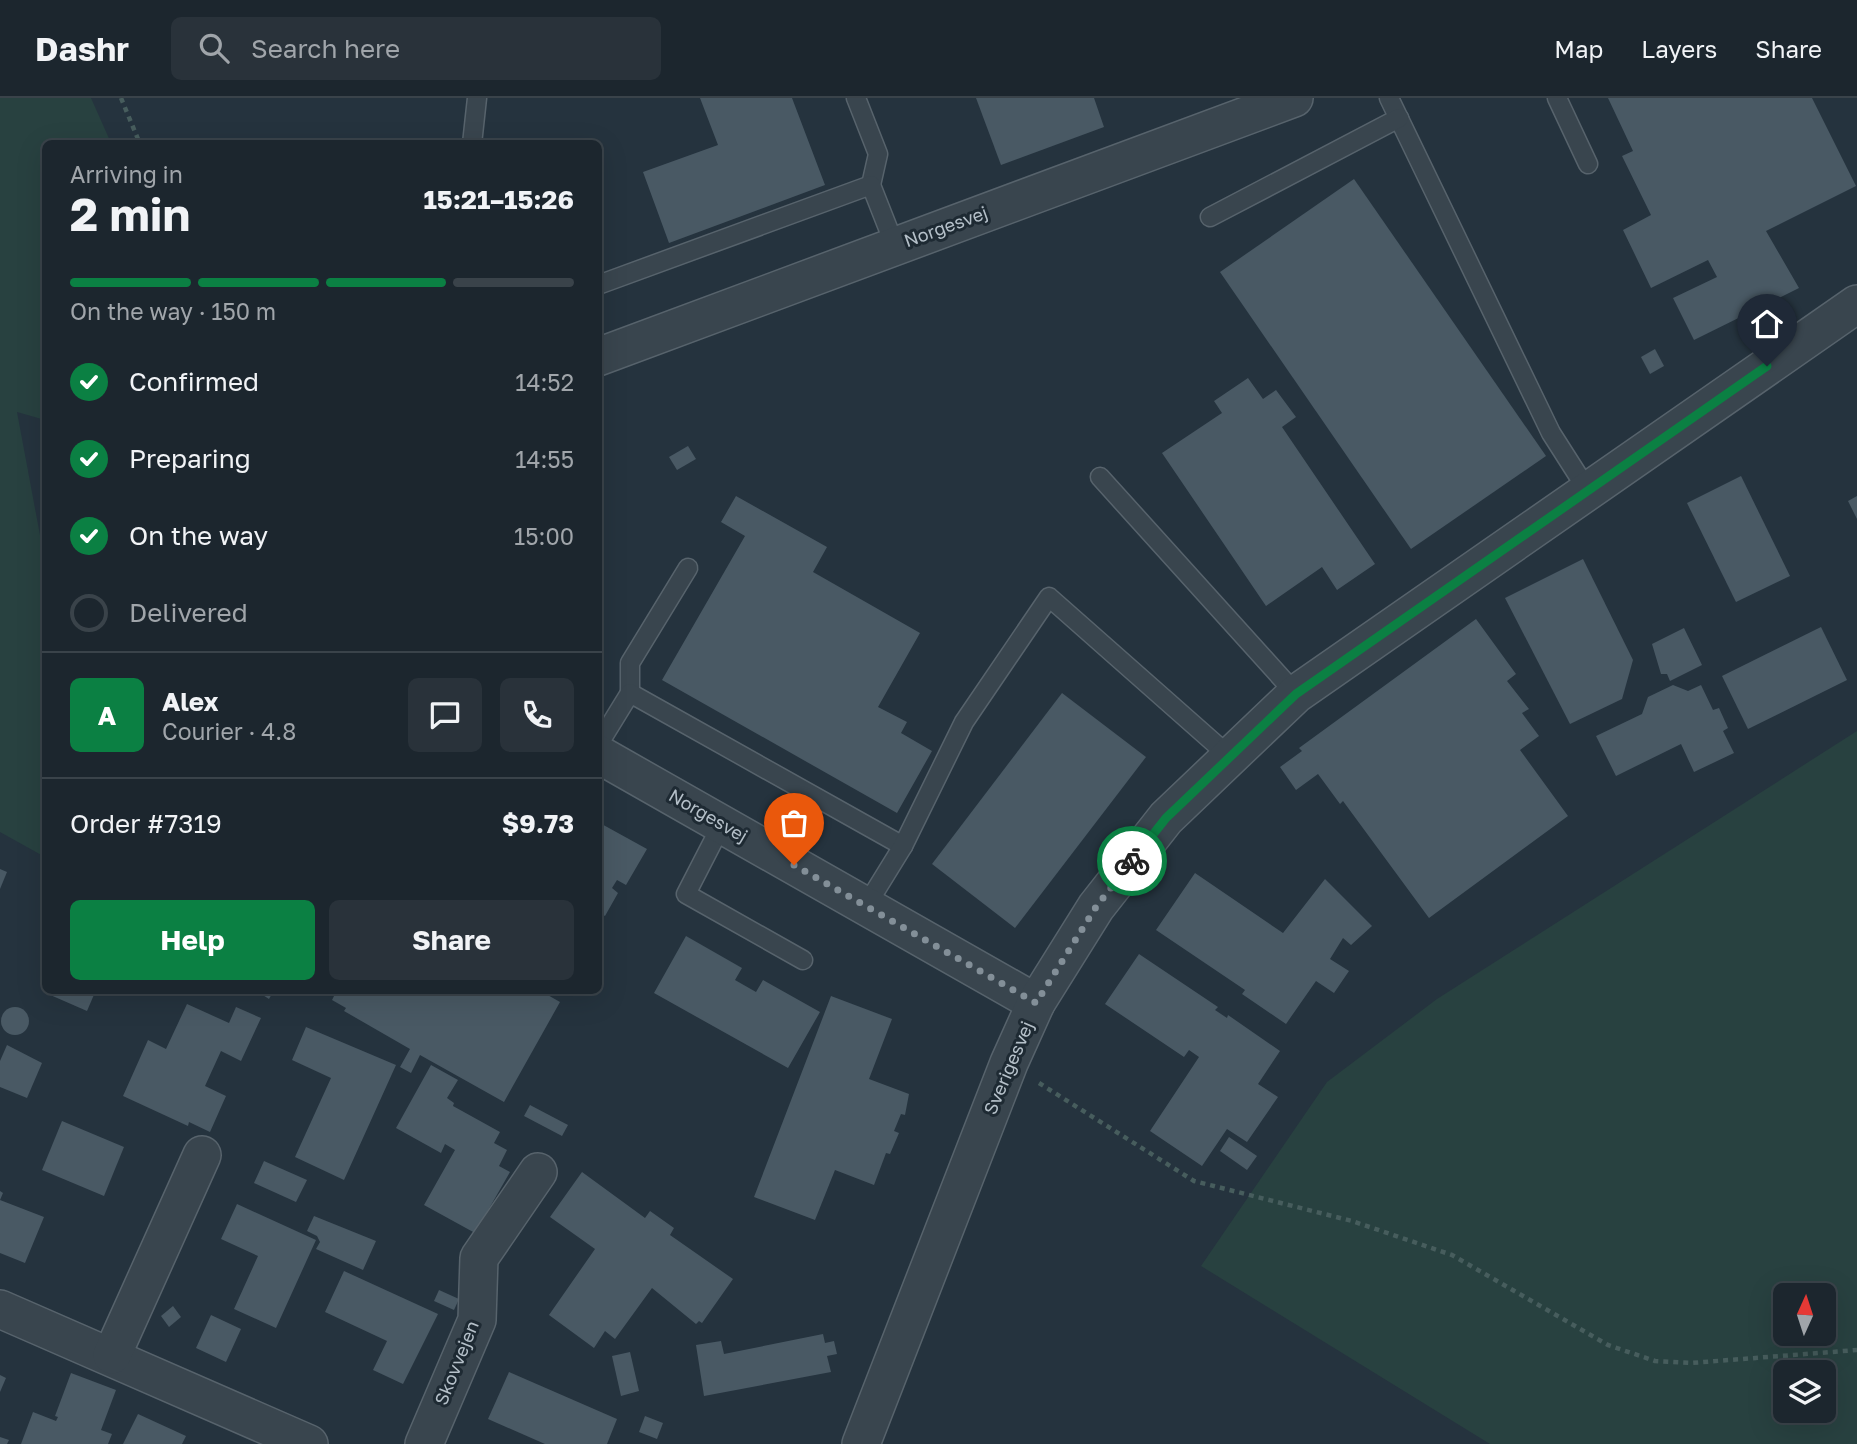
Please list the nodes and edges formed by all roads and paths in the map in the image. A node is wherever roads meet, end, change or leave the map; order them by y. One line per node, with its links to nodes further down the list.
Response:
1 (121, 98): 8 (path)
2 (477, 98): 9 (lane)
3 (856, 98): 11 (lane)
4 (1294, 98): 13 (street, Norgesvej)
5 (1389, 98): 7 (lane)
6 (1558, 98): 10 (lane)
7 (1399, 118): 12 (lane); 18 (lane)
8 (138, 140)
9 (472, 140)
10 (1588, 164)
11 (872, 185): 13 (lane); 14 (lane)
12 (1210, 217)
13 (895, 246): 16 (street, Norgesvej)
14 (602, 284)
15 (1857, 304): 18 (street, Sverigesvej)
16 (602, 356)
17 (1100, 477): 21 (lane)
18 (1588, 491): 21 (street, Sverigesvej)
19 (688, 568): 20 (lane)
20 (630, 694): 22 (lane); 26 (lane)
21 (1296, 694): 24 (street, Sverigesvej)
22 (602, 739)
23 (602, 756): 25 (street, Norgesvej)
24 (1230, 756): 26 (lane); 29 (street, Sverigesvej)
25 (722, 824): 27 (street, Norgesvej); 28 (lane)
26 (903, 846): 27 (lane)
27 (866, 906): 29 (street, Norgesvej)
28 (803, 960)
29 (1036, 1003): 30 (street, Sverigesvej)
30 (1009, 1063): 34 (path); 38 (street, Sverigesvej)
31 (202, 1155): 35 (street)
32 (538, 1172): 37 (street, Skovvejen)
33 (0, 1308): 35 (street)
34 (1857, 1350)
35 (112, 1355): 36 (street)
36 (309, 1444)
37 (424, 1444)
38 (861, 1444)

